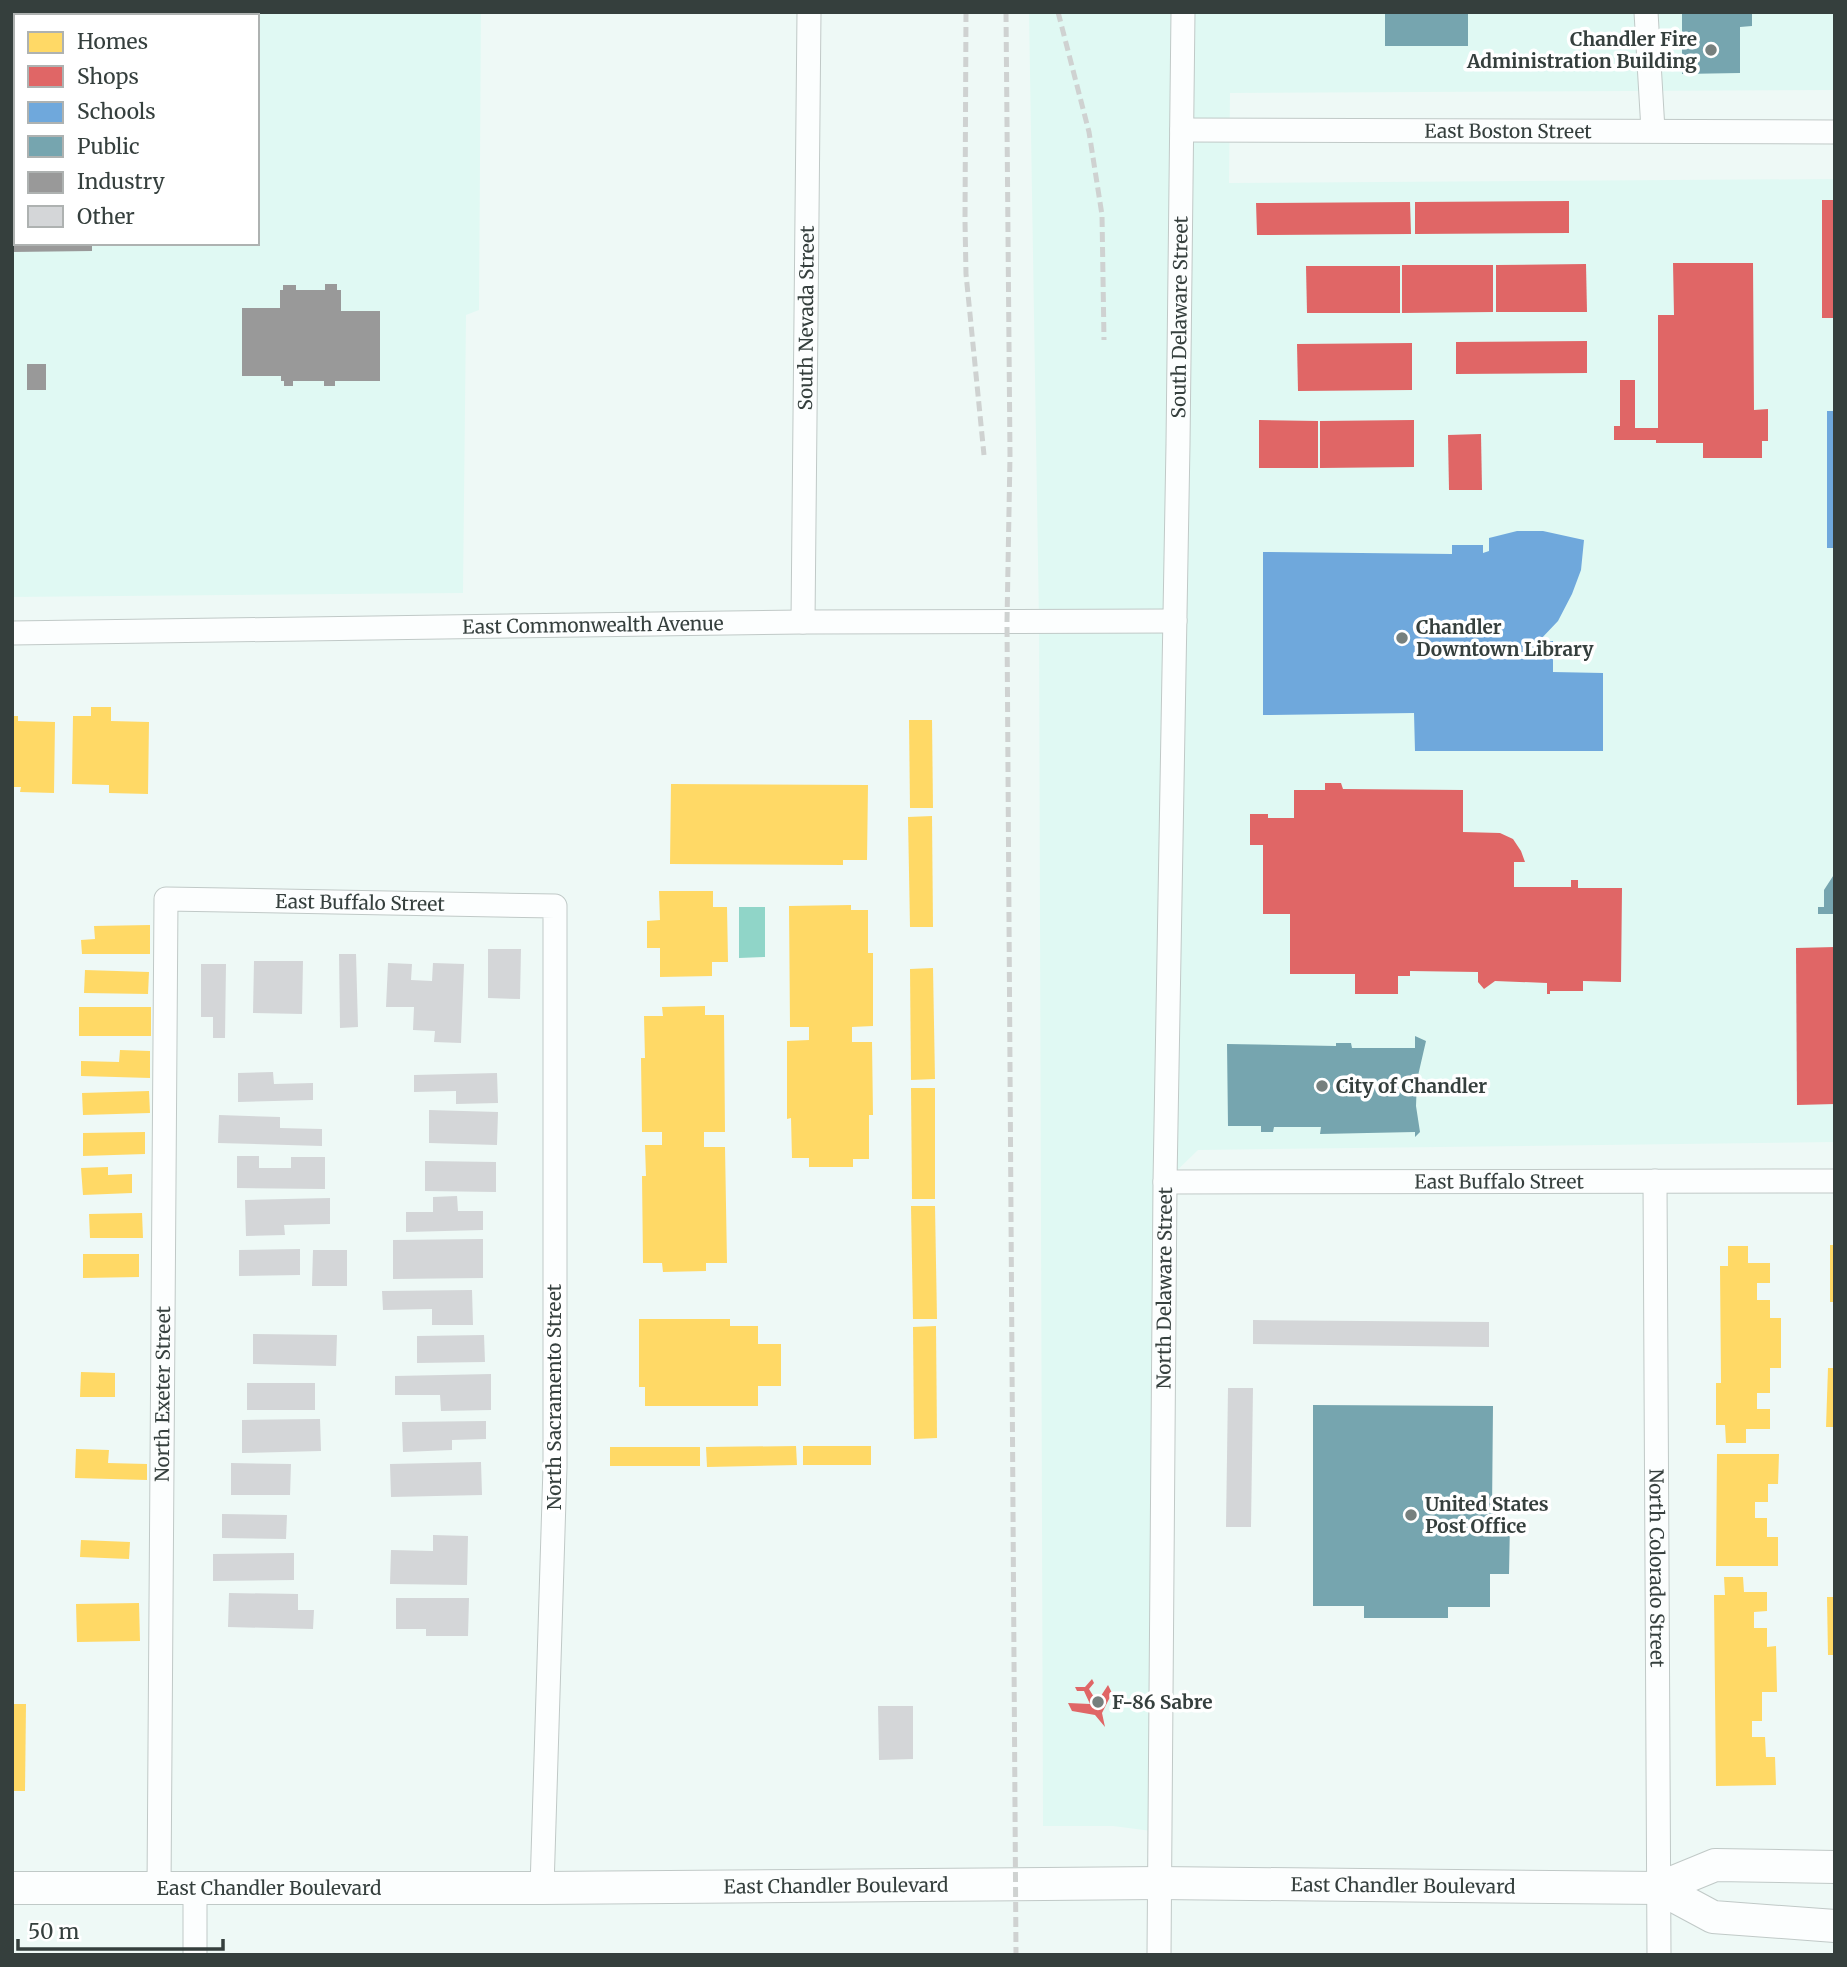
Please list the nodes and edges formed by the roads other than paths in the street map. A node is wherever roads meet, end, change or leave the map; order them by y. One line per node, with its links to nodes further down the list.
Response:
1 (809, 12): 8 (street, South Nevada Street)
2 (1183, 12): 4 (street, South Delaware Street)
3 (1646, 12): 5 (street)
4 (1182, 130): 5 (street, East Boston Street); 7 (street, South Delaware Street)
5 (1653, 131): 6 (street, East Boston Street)
6 (1835, 132)
7 (1175, 621): 8 (street, East Commonwealth Avenue); 14 (street, North Delaware Street)
8 (803, 622): 9 (street, East Commonwealth Avenue)
9 (12, 633)
10 (166, 899): 11 (street, East Buffalo Street); 18 (street, North Exeter Street)
11 (555, 906): 20 (street, North Sacramento Street)
12 (1655, 1181): 13 (street, East Buffalo Street); 14 (street, East Buffalo Street); 21 (street, North Colorado Street)
13 (1835, 1181)
14 (1165, 1182): 16 (street, North Delaware Street)
15 (1835, 1867): 21 (main road, East Chandler Boulevard)
16 (1159, 1883): 20 (main road, East Chandler Boulevard); 21 (main road, East Chandler Boulevard); 24 (street, North Delaware Street)
17 (12, 1888): 18 (main road, East Chandler Boulevard)
18 (159, 1888): 19 (main road, East Chandler Boulevard)
19 (195, 1888): 20 (main road, East Chandler Boulevard); 23 (street)
20 (542, 1888)
21 (1659, 1888): 22 (main road, East Chandler Boulevard); 25 (street, North Colorado Street)
22 (1835, 1926)
23 (195, 1955)
24 (1159, 1955)
25 (1659, 1955)

